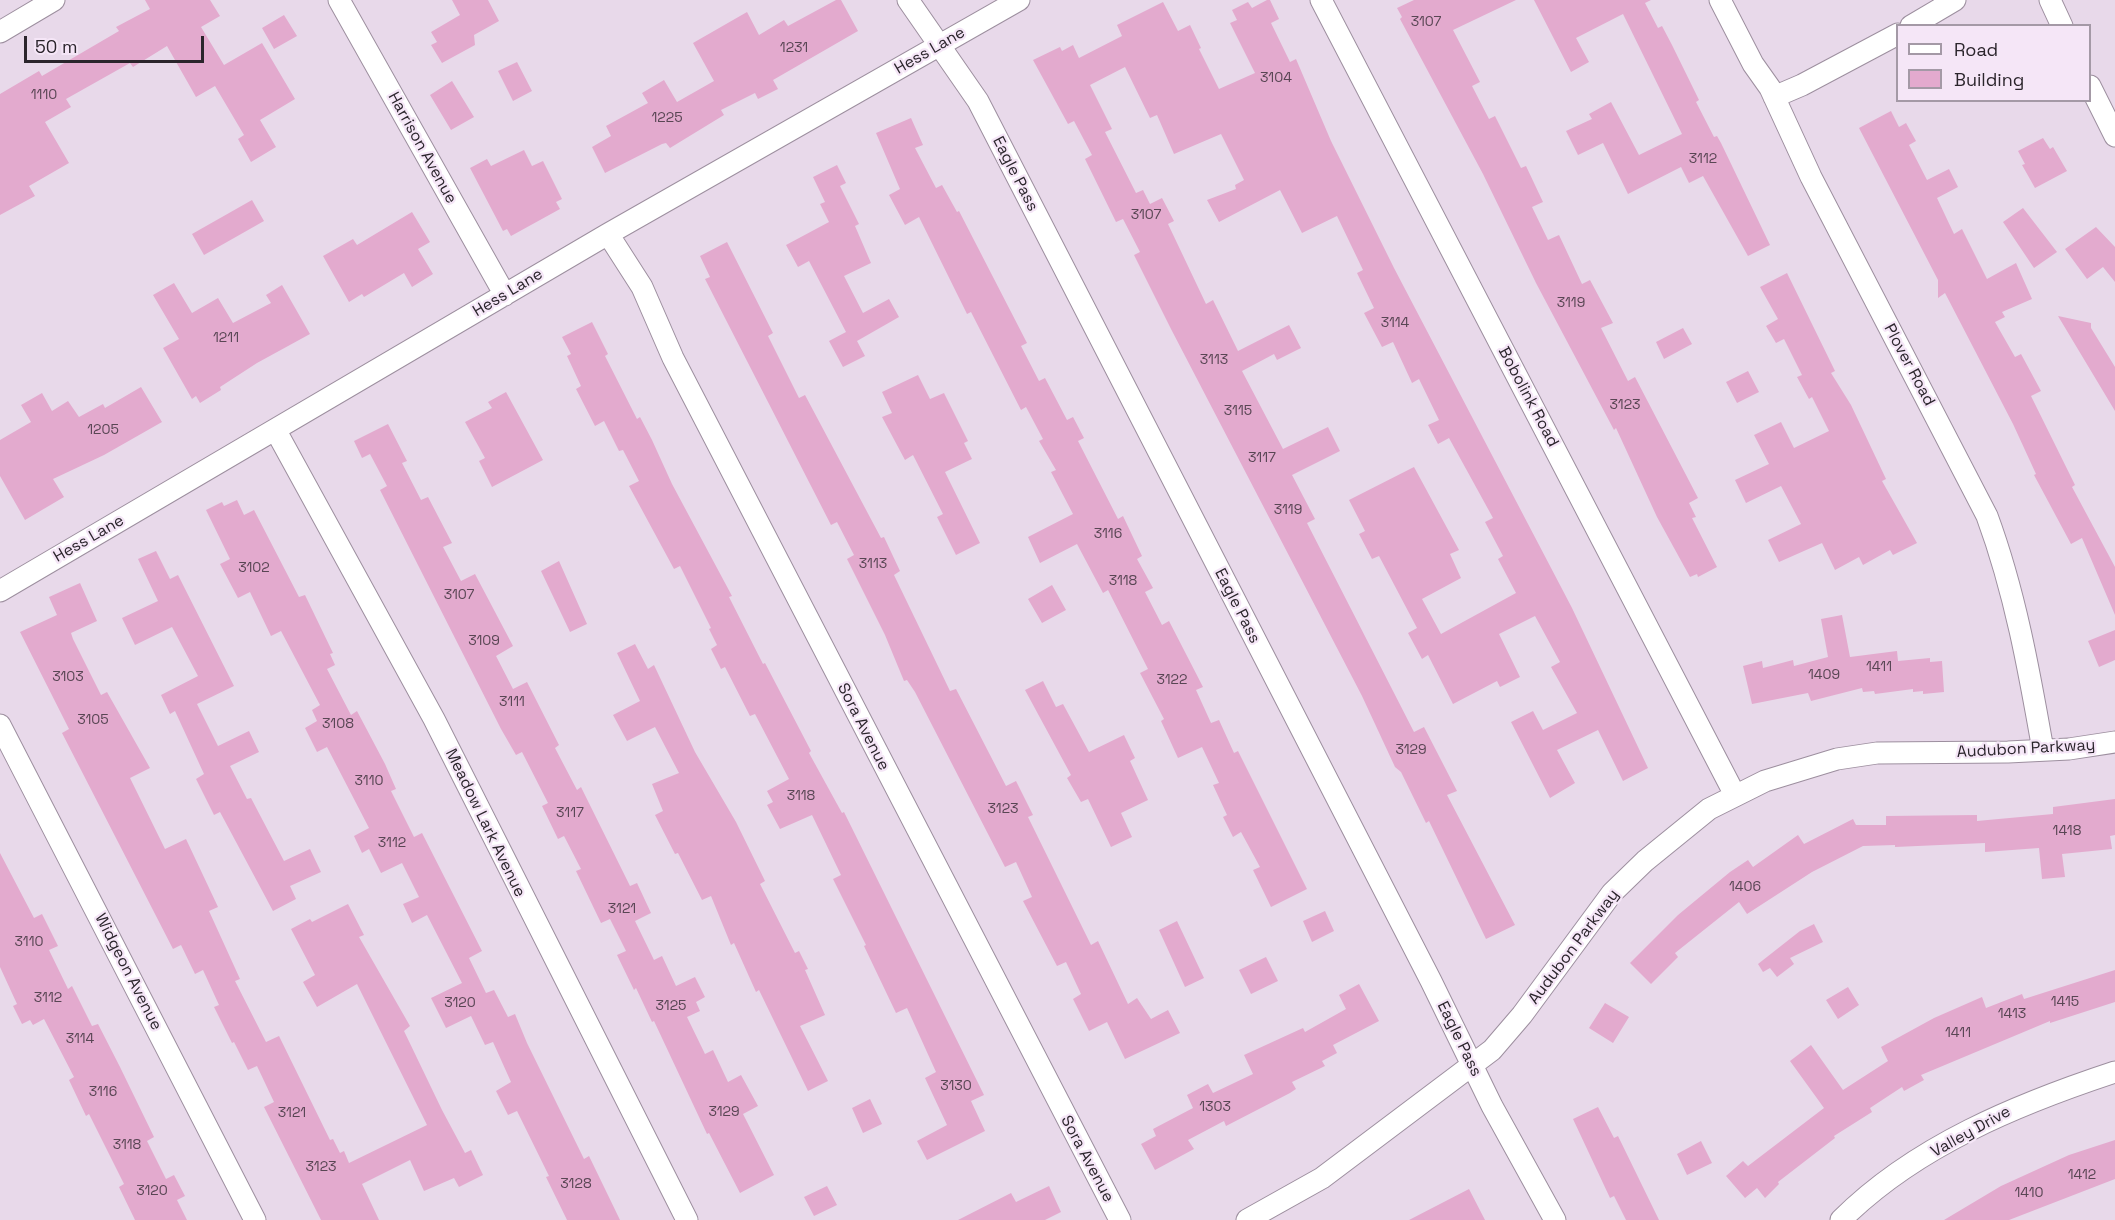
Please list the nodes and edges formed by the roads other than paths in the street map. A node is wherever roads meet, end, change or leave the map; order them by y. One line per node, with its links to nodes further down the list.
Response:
1 (54, 0): 11 (street)
2 (339, 0): 18 (street, Harrison Avenue)
3 (908, 0): 13 (street, Eagle Pass)
4 (1019, 0): 13 (street, Hess Lane)
5 (1321, 0): 24 (street, Bobolink Road)
6 (1720, 0): 15 (street, Plover Road)
7 (1955, 0): 9 (street)
8 (2050, 0): 10 (street)
9 (1914, 24)
10 (2061, 24)
11 (0, 32)
12 (1896, 35): 15 (street)
13 (940, 46): 17 (street, Hess Lane); 25 (street, Eagle Pass)
14 (2091, 88): 16 (street)
15 (1774, 97): 23 (street, Plover Road)
16 (2115, 136)
17 (608, 234): 18 (street, Hess Lane); 29 (street, Sora Avenue)
18 (505, 295): 19 (street, Hess Lane)
19 (276, 430): 20 (street, Hess Lane); 28 (street, Meadow Lark Avenue)
20 (2, 585)
21 (0, 725): 27 (street, Widgeon Avenue)
22 (2115, 742): 23 (street, Audubon Parkway)
23 (2043, 750): 24 (street, Audubon Parkway)
24 (1735, 795): 25 (street, Audubon Parkway)
25 (1474, 1066): 30 (street, Audubon Parkway); 31 (street, Eagle Pass)
26 (2115, 1072): 32 (street, Valley Drive)
27 (255, 1220)
28 (687, 1220)
29 (1120, 1220)
30 (1246, 1220)
31 (1555, 1220)
32 (1841, 1220)

